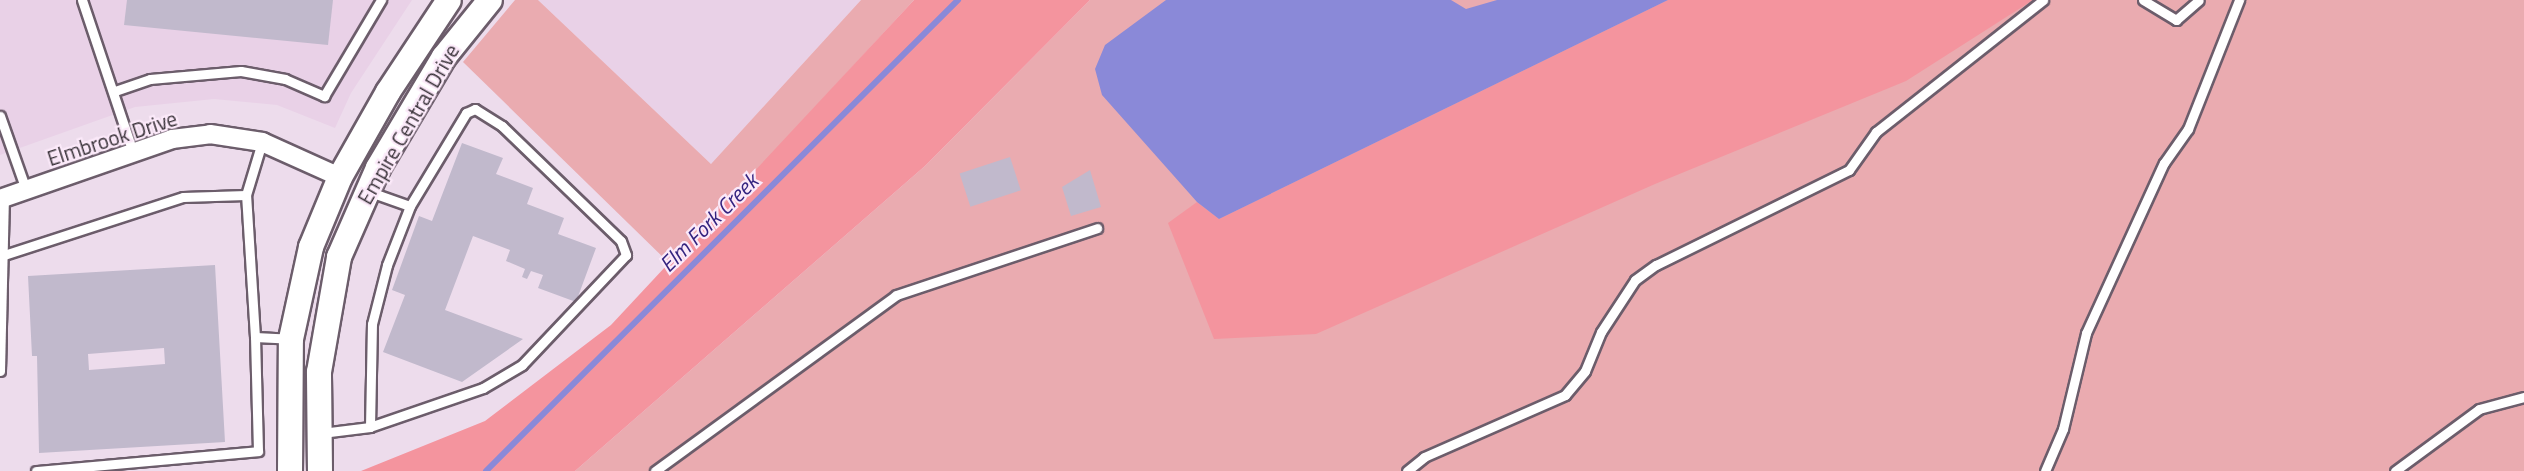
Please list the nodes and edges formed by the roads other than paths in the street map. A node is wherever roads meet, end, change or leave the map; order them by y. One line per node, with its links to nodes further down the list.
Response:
1 (82, 0): 9 (lane)
2 (381, 0): 9 (lane)
3 (449, 0): 13 (street, Empire Central Drive)
4 (490, 0): 15 (street, Empire Central Drive)
5 (2043, 0): 31 (lane)
6 (2143, 0): 7 (lane)
7 (2199, 0)
8 (2239, 0): 32 (lane)
9 (116, 91): 12 (lane)
10 (0, 116): 14 (lane)
11 (262, 142): 12 (street, Elmbrook Drive); 13 (street, Elmbrook Drive); 16 (lane)
12 (133, 152): 14 (street, Elmbrook Drive)
13 (340, 177): 15 (street); 22 (street, Empire Central Drive)
14 (26, 190): 17 (street, Elmbrook Drive)
15 (366, 190): 18 (lane); 26 (street, Empire Central Drive)
16 (246, 195): 20 (lane); 21 (lane)
17 (2, 198): 20 (lane)
18 (410, 206): 25 (lane); 25 (lane)
19 (1097, 228): 30 (lane)
20 (4, 255): 23 (lane)
21 (255, 336): 22 (lane); 27 (lane)
22 (291, 339): 28 (street, Empire Central Drive)
23 (0, 371)
24 (2524, 398): 33 (lane)
25 (370, 427): 26 (lane)
26 (319, 433): 29 (street, Empire Central Drive)
27 (36, 471)
28 (290, 471)
29 (320, 471)
30 (655, 471)
31 (1407, 471)
32 (2045, 471)
33 (2395, 471)

